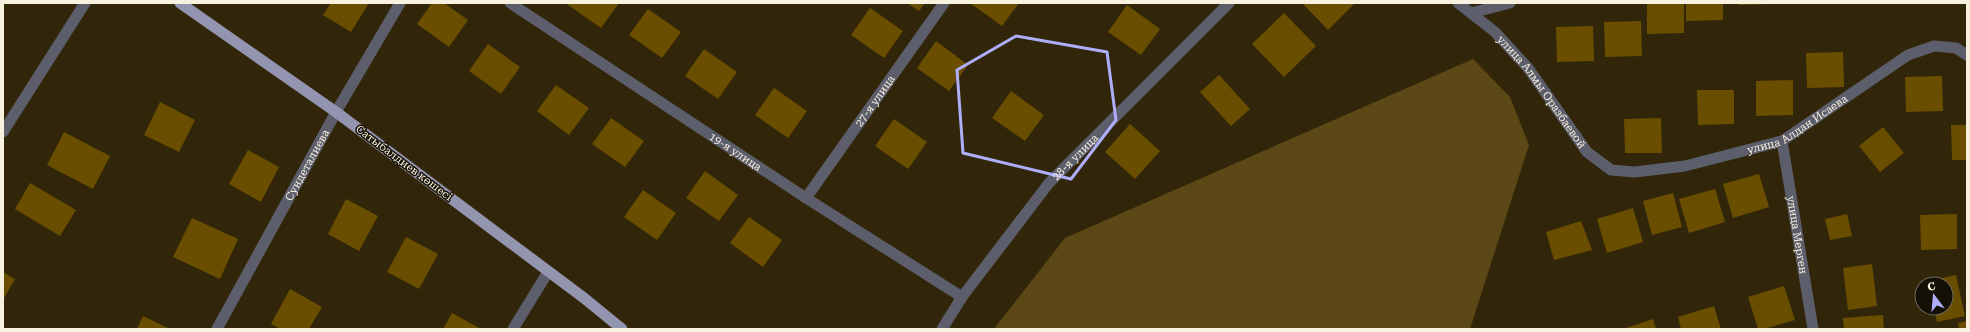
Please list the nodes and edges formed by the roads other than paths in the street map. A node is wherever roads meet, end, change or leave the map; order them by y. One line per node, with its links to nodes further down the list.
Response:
1 (85, 3): 12 (street)
2 (180, 3): 11 (main road, Сатыбалдиев көшесі)
3 (400, 3): 11 (street, Сундеталиева)
4 (510, 3): 15 (street, 19-я улица)
5 (944, 3): 15 (street, 27-я улица)
6 (1229, 3): 17 (street, 28-я улица)
7 (1458, 3): 9 (street, улица Алмы Оразбаевой)
8 (1510, 3): 9 (street)
9 (1472, 13): 14 (street, улица Алмы Оразбаевой)
10 (1967, 55): 13 (street, улица Алдан Исаева)
11 (336, 112): 16 (main road, Сатыбалдиев көшесі); 18 (street, Сундеталиева)
12 (3, 132)
13 (1782, 141): 14 (street, улица Алдан Исаева); 22 (street, улица Мерген)
14 (1612, 170)
15 (806, 198): 17 (street, 19-я улица)
16 (548, 272): 19 (street); 20 (main road, Сатыбалдиев көшесі)
17 (962, 296): 21 (street, 28-я улица)
18 (217, 329)
19 (513, 329)
20 (622, 329)
21 (942, 329)
22 (1813, 329)

